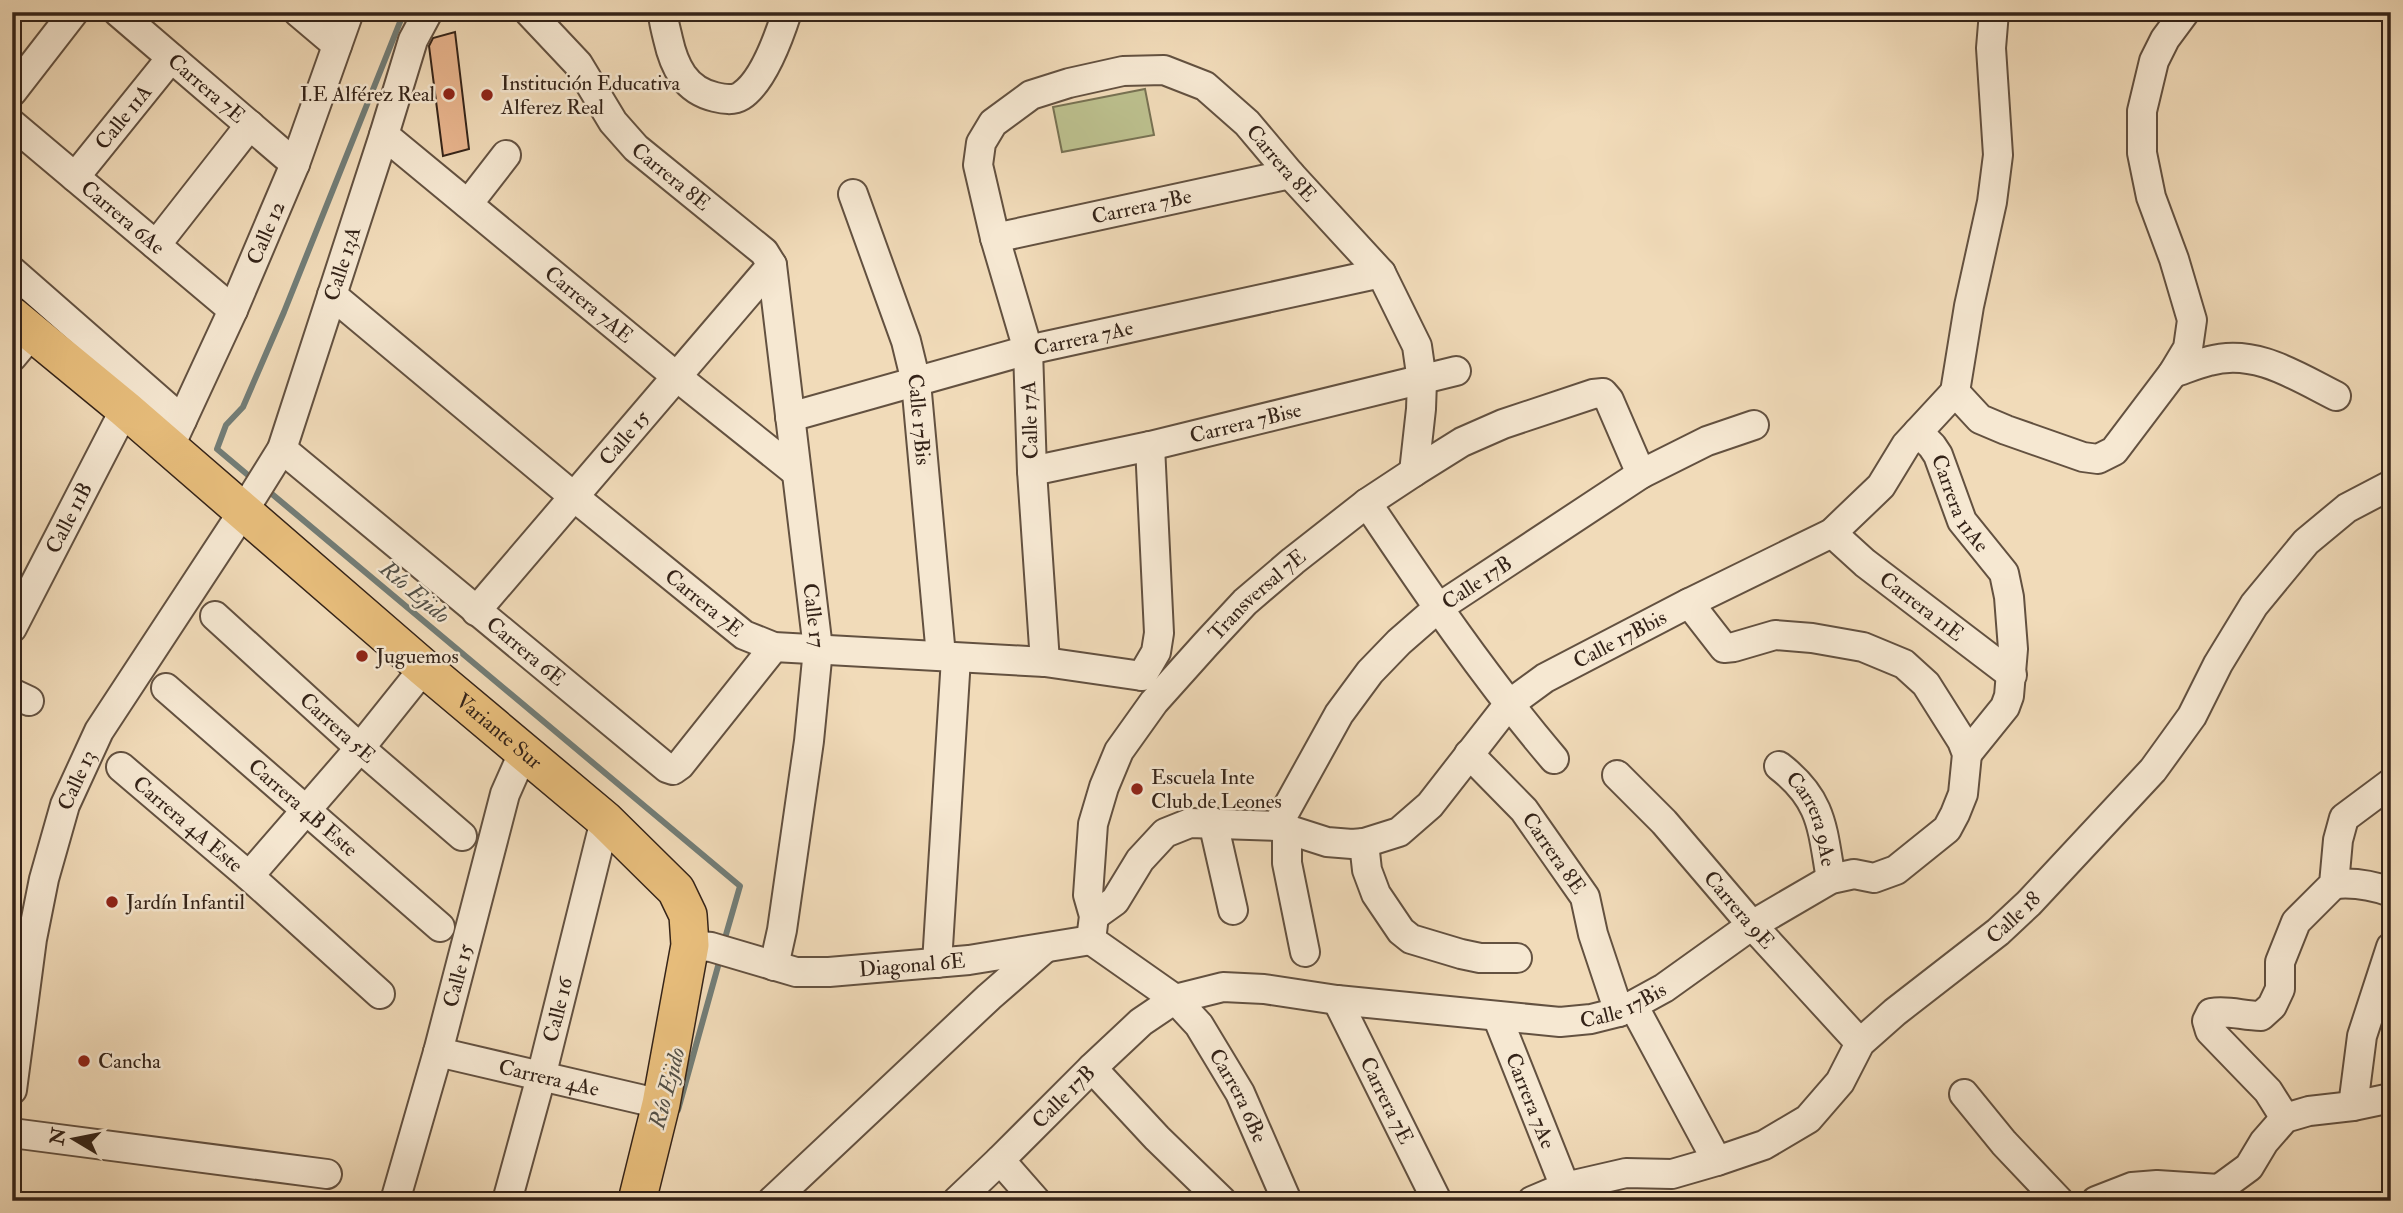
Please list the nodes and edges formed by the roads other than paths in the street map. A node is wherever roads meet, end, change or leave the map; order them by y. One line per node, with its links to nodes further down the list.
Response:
1 (74, 12): 13 (street)
2 (118, 12): 12 (street, Carrera 7E)
3 (298, 12): 11 (street)
4 (349, 12): 11 (street, Calle 12)
5 (428, 12): 16 (street, Calle 13A)
6 (529, 12): 26 (street, Carrera 8E)
7 (663, 12): 8 (street)
8 (787, 12)
9 (1994, 12): 38 (street)
10 (2185, 12): 34 (street)
11 (337, 45): 19 (street, Calle 12)
12 (171, 58): 15 (street, Carrera 7E); 21 (street, Calle 11A)
13 (12, 93)
14 (12, 124): 21 (street, Carrera 6Ae)
15 (250, 125): 19 (street, Carrera 7E); 25 (street)
16 (384, 135): 23 (street, Carrera 7AE); 29 (street, Calle 13A)
17 (981, 143): 20 (street, Carrera 8E); 24 (street, Calle 17A)
18 (506, 155): 23 (street)
19 (295, 164): 30 (street, Calle 12)
20 (1290, 174): 24 (street, Carrera 7Be); 28 (street, Carrera 8E)
21 (75, 177): 25 (street, Carrera 6Ae)
22 (853, 194): 37 (street, Calle 17Bis)
23 (468, 204): 35 (street, Carrera 7AE)
24 (995, 238): 32 (street, Calle 17A)
25 (156, 245): 30 (street, Carrera 6Ae)
26 (772, 265): 35 (street, Calle 15); 41 (street, Calle 17)
27 (12, 271): 44 (street)
28 (1381, 273): 32 (street, Carrera 7Ae); 36 (street, Carrera 8E)
29 (332, 295): 46 (street, Calle 13A); 52 (street, Carrera 7E)
30 (233, 310): 44 (street, Calle 12)
31 (19, 335): 40 (main road, Variante Sur)
32 (1028, 349): 37 (street, Carrera 7Ae); 47 (street, Calle 17A)
33 (1456, 371): 36 (street, Carrera 7Bise)
34 (2173, 373): 38 (street); 39 (street)
35 (677, 377): 48 (street, Carrera 7AE); 52 (street, Calle 15)
36 (1422, 380): 45 (street, Carrera 7Bise); 49 (street, Carrera 8E)
37 (916, 382): 41 (street, Carrera 7Ae); 63 (street, Calle 17Bis)
38 (1955, 392): 43 (street, Calle 17Bbis)
39 (2336, 396)
40 (125, 409): 44 (main road, Variante Sur); 60 (street, Calle 11B)
41 (790, 417): 48 (street, Calle 17)
42 (1754, 425): 50 (street, Calle 17B)
43 (1918, 432): 55 (street, Calle 17Bbis); 66 (street, Carrera 11Ae)
44 (176, 434): 53 (main road, Variante Sur)
45 (1150, 446): 47 (street, Carrera 7Bise); 67 (street)
46 (275, 460): 53 (street, Calle 13A); 58 (street, Carrera 6E)
47 (1032, 471): 64 (street, Calle 17A)
48 (796, 472): 62 (street, Calle 17)
49 (1414, 472): 50 (street, Transversal 7E); 54 (street, Transversal 7E)
50 (1641, 474): 57 (street, Calle 17B)
51 (2391, 485): 108 (street, Calle 18)
52 (573, 496): 58 (street, Calle 15); 61 (street, Carrera 7E)
53 (249, 503): 65 (main road, Variante Sur); 112 (street, Calle 13)
54 (1367, 503): 57 (street); 69 (street, Transversal 7E)
55 (1832, 534): 56 (street, Calle 17Bbis); 66 (street, Carrera 11E)
56 (1689, 603): 70 (street, Calle 17Bbis); 74 (street)
57 (1437, 608): 70 (street); 83 (street, Calle 17B)
58 (476, 611): 61 (street, Carrera 6E)
59 (215, 616): 71 (street, Carrera 5E)
60 (12, 628)
61 (774, 647): 62 (street, Carrera 7E)
62 (818, 649): 63 (street, Carrera 7E); 101 (street, Calle 17)
63 (948, 657): 64 (street, Carrera 7E); 100 (street, Calle 17Bis)
64 (1045, 662): 67 (street, Carrera 7E)
65 (424, 668): 71 (street); 72 (main road, Variante Sur)
66 (2012, 675): 74 (street)
67 (1142, 676): 69 (street)
68 (166, 688): 80 (street, Carrera 4B Este)
69 (1154, 702): 93 (street, Transversal 7E)
70 (1508, 705): 73 (street, Calle 17Bbis); 75 (street)
71 (360, 748): 80 (street); 84 (street, Carrera 5E)
72 (524, 751): 81 (main road, Variante Sur); 109 (street, Calle 15)
73 (1469, 754): 85 (street, Calle 17Bbis); 106 (street, Carrera 8E)
74 (1967, 754): 87 (street, Calle 17Bis)
75 (1554, 759)
76 (1779, 766): 87 (street, Carrera 9Ae)
77 (121, 767): 86 (street, Carrera 4A Este)
78 (1617, 775): 91 (street, Carrera 9E)
79 (2391, 783): 88 (street)
80 (308, 810): 86 (street); 92 (street, Carrera 4B Este)
81 (606, 820): 95 (main road, Variante Sur); 111 (street, Calle 16)
82 (1213, 822): 83 (street, Calle 17Bbis); 90 (street); 93 (street, Calle 17Bbis)
83 (1282, 828): 85 (street, Calle 17Bbis); 97 (street)
84 (462, 836)
85 (1364, 843): 98 (street)
86 (249, 876): 102 (street, Carrera 4A Este)
87 (1831, 879): 91 (street, Calle 17Bis)
88 (2334, 884): 89 (street); 117 (street)
89 (2391, 892)
90 (1233, 910)
91 (1752, 925): 106 (street, Calle 17Bis); 108 (street, Carrera 9E)
92 (440, 927)
93 (1092, 928): 96 (street, Diagonal 6E); 104 (street, Carrera 6Be)
94 (2391, 947): 116 (street)
95 (712, 949): 101 (street, Diagonal 6E); 115 (main road, Variante Sur)
96 (1044, 949): 99 (street, Diagonal 6E); 103 (street)
97 (1306, 952)
98 (1517, 958)
99 (969, 960): 100 (street, Diagonal 6E); 103 (street)
100 (937, 962): 101 (street, Diagonal 6E)
101 (774, 966)
102 (380, 994)
103 (989, 997): 128 (street)
104 (1175, 999): 105 (street, Calle 17Bis); 110 (street, Calle 17B); 132 (street, Carrera 6Be)
105 (1337, 1000): 107 (street, Calle 17Bis); 133 (street, Carrera 7E)
106 (1626, 1009): 107 (street, Calle 17Bis); 120 (street, Carrera 8E)
107 (1497, 1016): 122 (street, Carrera 7Ae)
108 (1860, 1043): 120 (street, Calle 18)
109 (438, 1052): 111 (street, Carrera 4Ae); 125 (street, Calle 15)
110 (1092, 1068): 119 (street, Calle 17B); 131 (street)
111 (541, 1077): 115 (street, Carrera 4Ae); 126 (street, Calle 16)
112 (12, 1090)
113 (1964, 1094): 135 (street)
114 (2391, 1098): 116 (street)
115 (660, 1104): 127 (main road, Variante Sur)
116 (2353, 1106): 117 (street)
117 (2285, 1118): 124 (street)
118 (12, 1133): 121 (street)
119 (1000, 1160): 129 (street, Calle 17B); 130 (street)
120 (1717, 1161): 122 (street, Calle 18)
121 (327, 1174)
122 (1565, 1187): 134 (street, Calle 18)
123 (2135, 1194): 124 (street); 136 (street)
124 (2226, 1195)
125 (395, 1201)
126 (507, 1201)
127 (637, 1201)
128 (772, 1201)
129 (957, 1201)
130 (1036, 1201)
131 (1222, 1201)
132 (1287, 1201)
133 (1437, 1201)
134 (1532, 1201)
135 (2059, 1201)
136 (2096, 1201)

